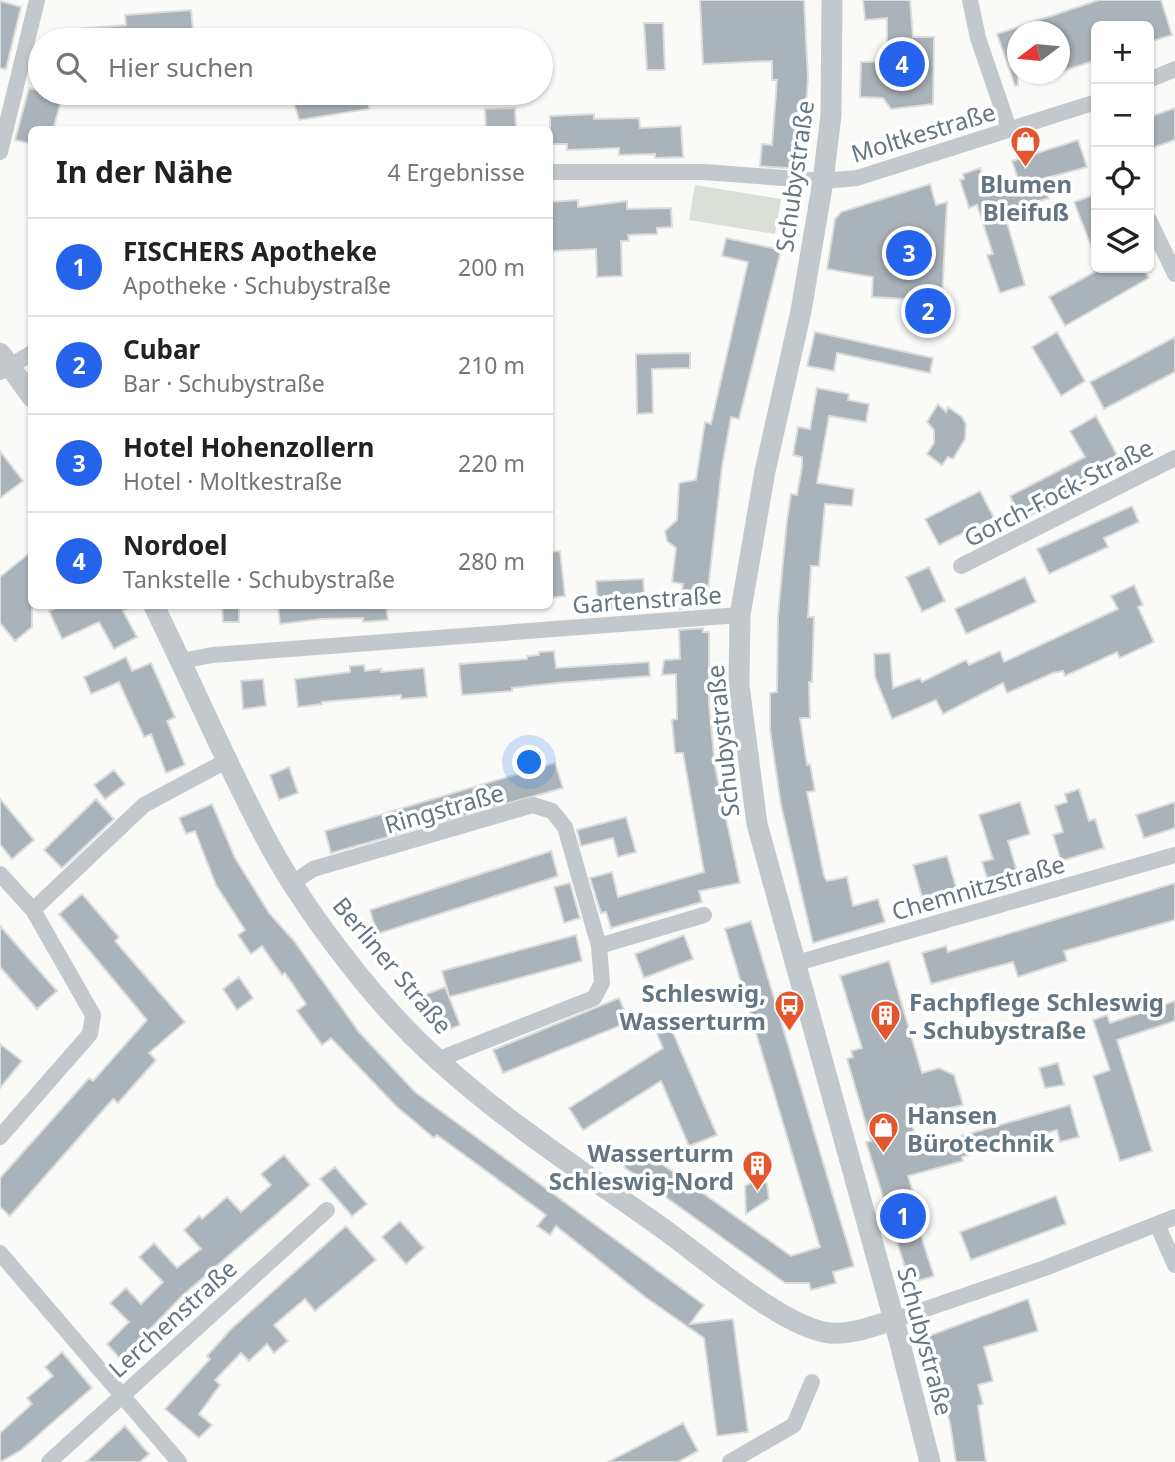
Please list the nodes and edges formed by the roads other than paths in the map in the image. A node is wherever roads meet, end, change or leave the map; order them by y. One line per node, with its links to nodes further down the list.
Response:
1 (37, 0): 4 (street)
2 (832, 0): 12 (street, Schubystraße)
3 (970, 0): 9 (street)
4 (30, 28)
5 (28, 37): 10 (street)
6 (1175, 69): 7 (street)
7 (1154, 78)
8 (1091, 107): 9 (street, Moltkestraße)
9 (1009, 129): 12 (street, Moltkestraße)
10 (0, 152)
11 (553, 173): 12 (street, Moltkestraße)
12 (823, 181): 21 (street, Schubystraße)
13 (1154, 230): 14 (street)
14 (1175, 274)
15 (28, 354): 16 (street)
16 (4, 363): 17 (street)
17 (28, 392)
18 (1175, 458): 19 (street, Gorch-Fock-Straße)
19 (961, 566)
20 (156, 609): 22 (street, Berliner Straße)
21 (740, 615): 22 (street, Gartenstraße); 30 (street, Schubystraße)
22 (182, 661): 23 (street, Berliner Straße)
23 (228, 760): 26 (street, Berliner Straße); 27 (street)
24 (1175, 855): 30 (street, Chemnitzstraße)
25 (0, 874): 27 (street)
26 (293, 882): 29 (street, Ringstraße); 31 (street, Berliner Straße)
27 (33, 911): 32 (street)
28 (704, 915): 29 (street)
29 (598, 946): 31 (street, Ringstraße)
30 (793, 964): 38 (street, Schubystraße)
31 (437, 1060): 38 (street, Berliner Straße)
32 (0, 1137)
33 (327, 1210): 40 (street, Lerchenstraße)
34 (1175, 1217): 35 (street)
35 (1157, 1224): 37 (street); 38 (street)
36 (0, 1253): 40 (street)
37 (1175, 1265)
38 (894, 1320): 44 (street, Schubystraße)
39 (811, 1382): 43 (street)
40 (121, 1394): 41 (street, Lerchenstraße); 42 (street)
41 (49, 1462)
42 (179, 1462)
43 (730, 1462)
44 (930, 1462)

